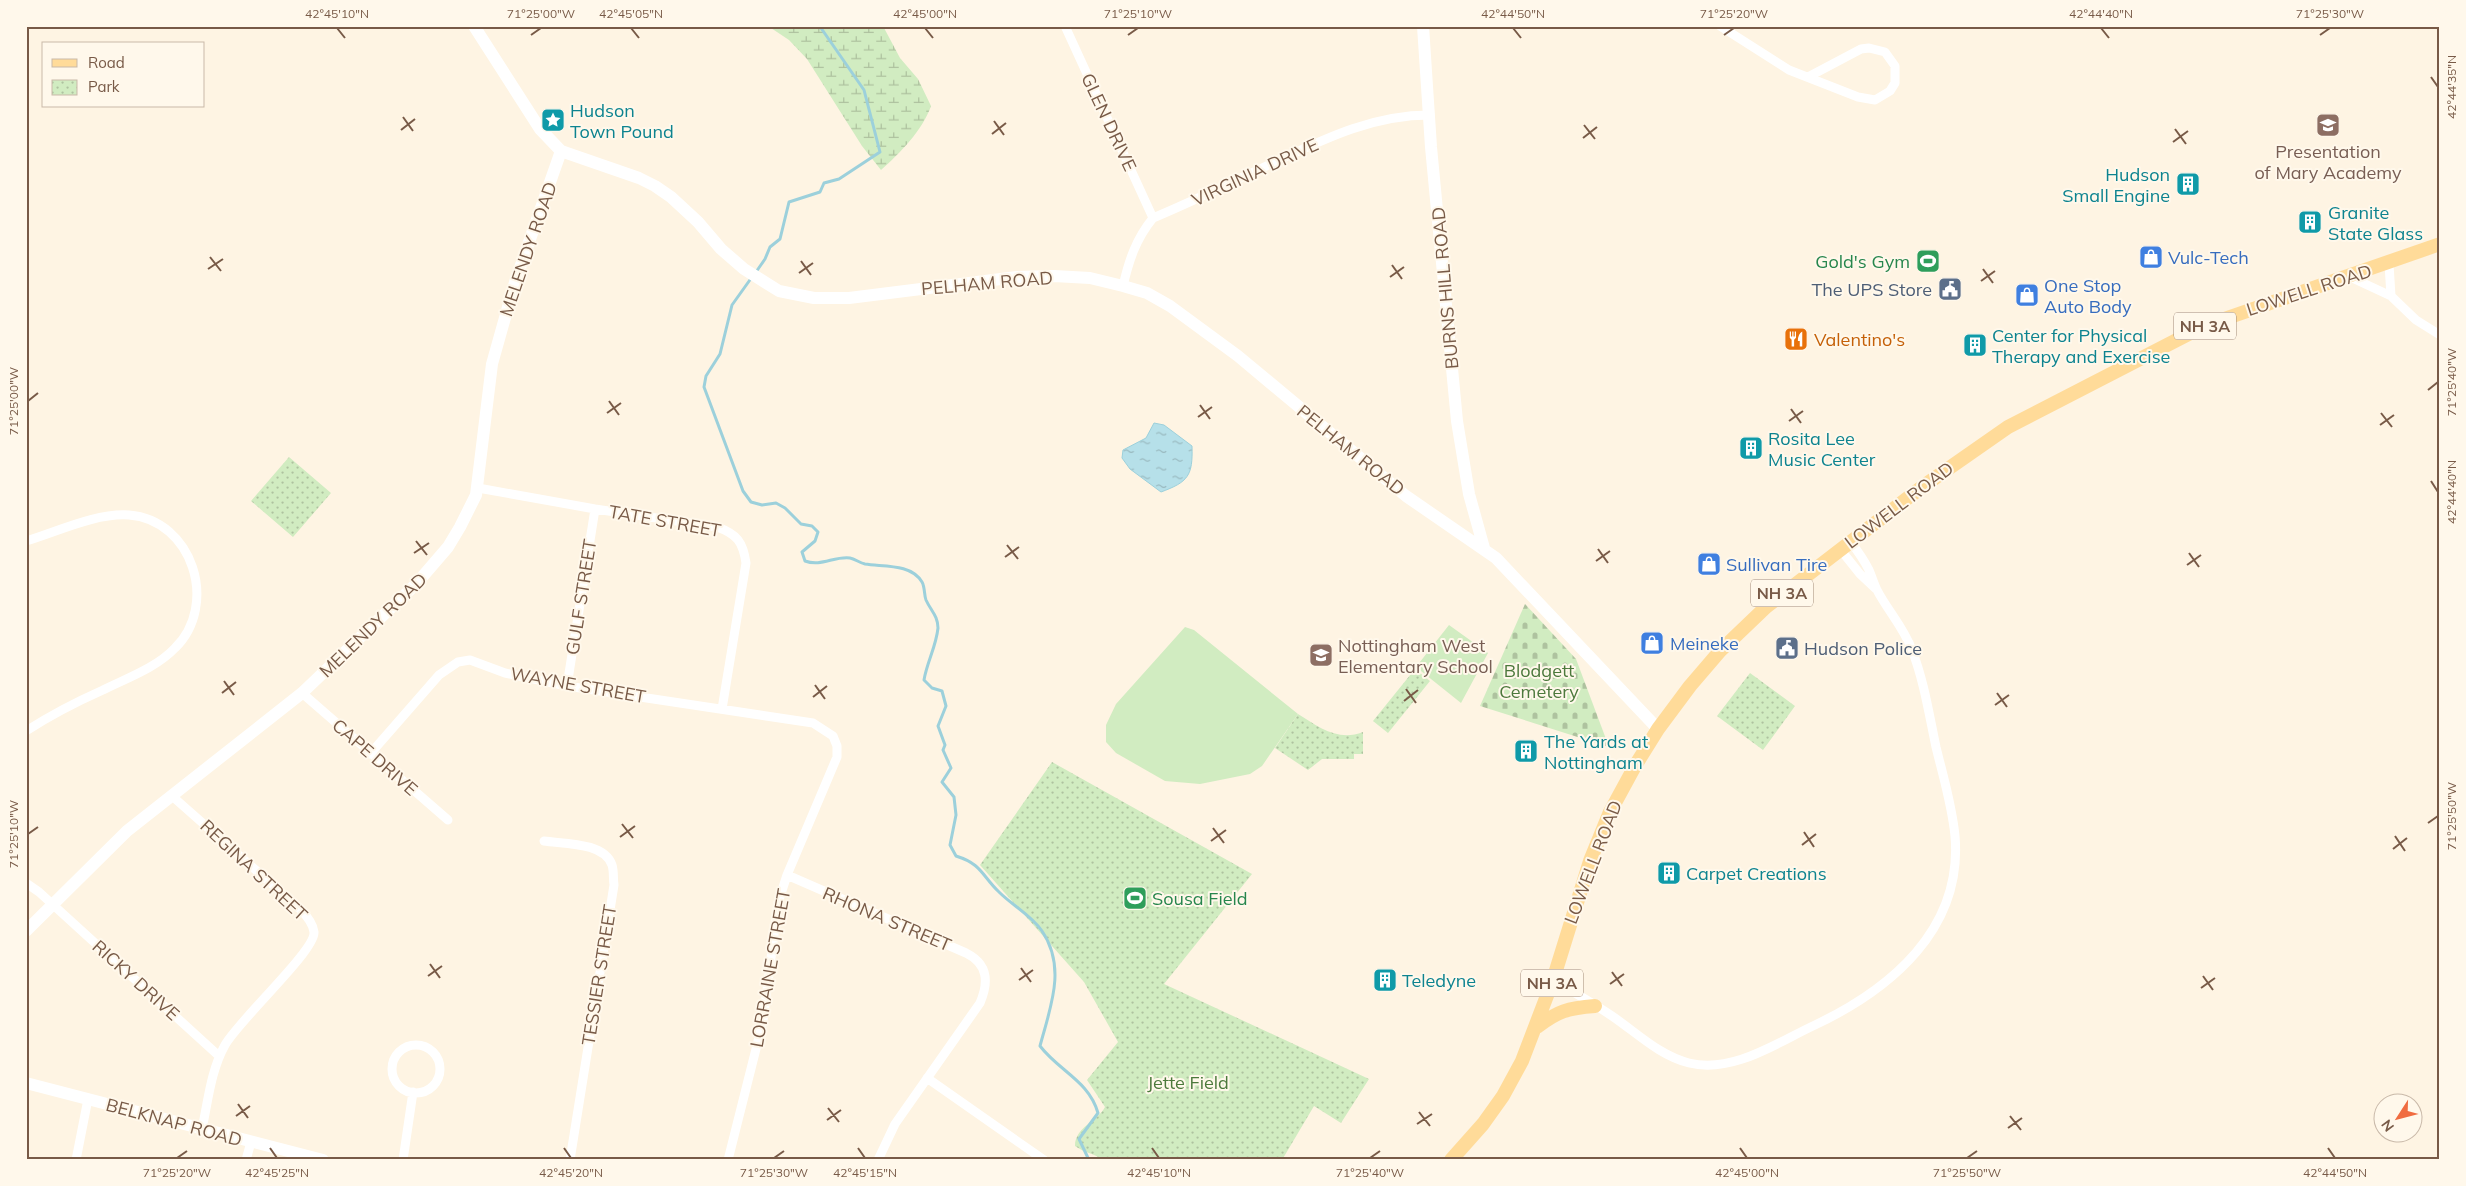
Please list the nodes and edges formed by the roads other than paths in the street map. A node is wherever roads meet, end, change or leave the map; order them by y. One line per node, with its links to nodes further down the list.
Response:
1 (474, 26): 7 (street, PELHAM ROAD)
2 (1065, 26): 8 (street, GLEN DRIVE)
3 (1423, 26): 6 (street, BURNS HILL ROAD)
4 (1720, 26): 5 (street)
5 (1808, 77): 5 (street)
6 (1430, 115): 8 (street, VIRGINIA DRIVE); 19 (street, BURNS HILL ROAD)
7 (560, 151): 12 (street, PELHAM ROAD); 15 (street, MELENDY ROAD)
8 (1153, 218): 12 (street, VIRGINIA DRIVE)
9 (2440, 244): 10 (main road, LOWELL ROAD / NH 3A)
10 (2389, 264): 11 (main road, LOWELL ROAD / NH 3A); 13 (street)
11 (2348, 276): 13 (street); 18 (main road, LOWELL ROAD / NH 3A)
12 (1123, 286): 19 (street, PELHAM ROAD)
13 (2391, 296): 14 (street)
14 (2440, 334)
15 (478, 488): 16 (street, TATE STREET); 21 (street, MELENDY ROAD)
16 (595, 509): 20 (street, GULF STREET); 22 (street, TATE STREET)
17 (26, 541): 25 (street)
18 (1845, 545): 24 (main road, LOWELL ROAD / NH 3A); 35 (street)
19 (1484, 548): 24 (street, PELHAM ROAD)
20 (566, 686): 22 (street, WAYNE STREET); 26 (street, WAYNE STREET)
21 (302, 693): 26 (street, CAPE DRIVE); 27 (street, MELENDY ROAD)
22 (722, 709): 23 (street, WAYNE STREET)
23 (824, 729): 30 (street, LORRAINE STREET)
24 (1658, 729): 34 (main road, LOWELL ROAD / NH 3A)
25 (26, 732)
26 (370, 754): 28 (street, CAPE DRIVE)
27 (172, 796): 32 (street, MELENDY ROAD); 37 (street, REGINA STREET)
28 (448, 820)
29 (544, 841): 48 (street, TESSIER STREET)
30 (787, 876): 38 (street, RHONA STREET); 49 (street, LORRAINE STREET)
31 (26, 884): 32 (street, RICKY DRIVE)
32 (53, 905): 33 (street, MELENDY ROAD); 37 (street, RICKY DRIVE)
33 (26, 931)
34 (1553, 980): 35 (street); 36 (main road, LOWELL ROAD / NH 3A)
35 (1595, 1006): 36 (main road)
36 (1537, 1027): 52 (main road, LOWELL ROAD / NH 3A)
37 (219, 1056): 42 (street, REGINA STREET)
38 (927, 1078): 50 (street); 51 (street)
39 (26, 1083): 41 (street, BELKNAP ROAD)
40 (413, 1092): 40 (street); 47 (street)
41 (88, 1099): 42 (street, BELKNAP ROAD); 44 (street)
42 (202, 1129): 43 (street, BELKNAP ROAD)
43 (251, 1142): 45 (street); 46 (street, BELKNAP ROAD)
44 (76, 1160)
45 (246, 1160)
46 (323, 1160)
47 (403, 1160)
48 (570, 1160)
49 (728, 1160)
50 (878, 1160)
51 (1044, 1160)
52 (1452, 1160)

